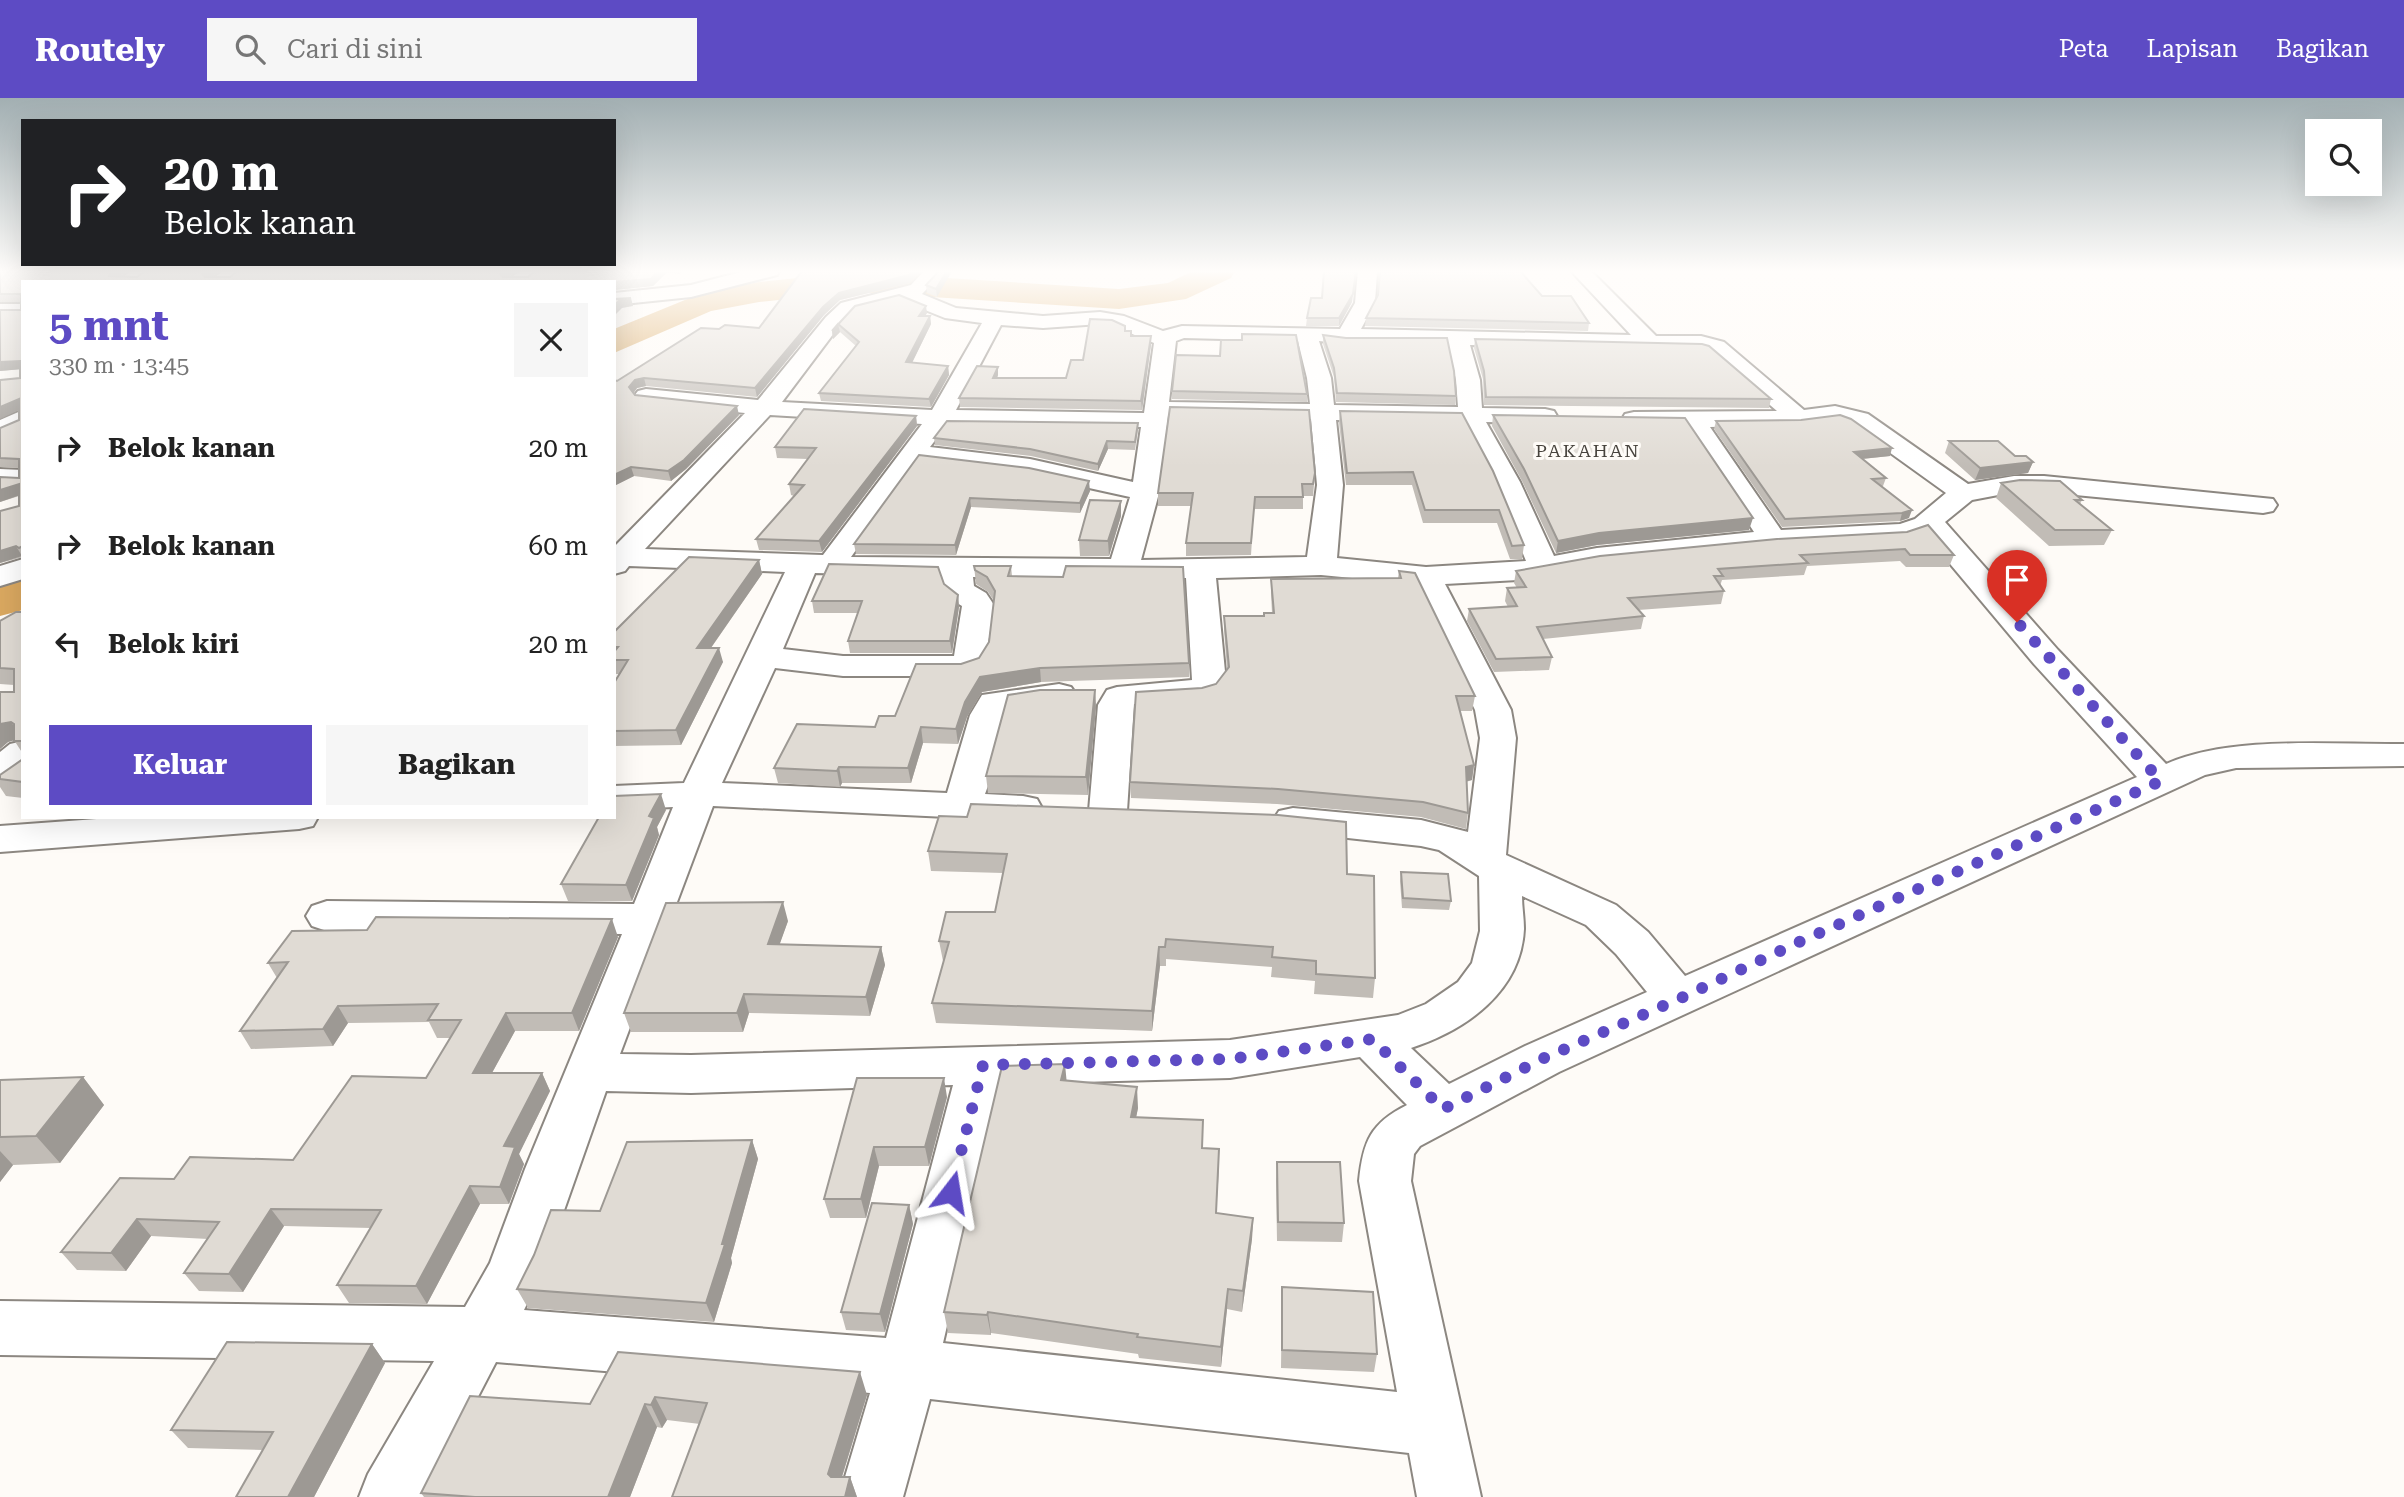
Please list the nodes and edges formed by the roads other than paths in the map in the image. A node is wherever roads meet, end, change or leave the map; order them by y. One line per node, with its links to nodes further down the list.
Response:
1 (822, 336): 15 (street)
2 (985, 336): 19 (street)
3 (1157, 336): 10 (street)
4 (1168, 336): 10 (street)
5 (1307, 336): 16 (street)
6 (1313, 336): 9 (street)
7 (1553, 336): 12 (street)
8 (1644, 336): 13 (street)
9 (1346, 338): 11 (street)
10 (1164, 339): 17 (street)
11 (1458, 340): 12 (street); 18 (street)
12 (1556, 342): 13 (street)
13 (1650, 342): 23 (street)
14 (646, 396): 15 (street)
15 (763, 408): 19 (street); 34 (street)
16 (1322, 413): 17 (street); 18 (street); 36 (street)
17 (1156, 414): 19 (street); 29 (street)
18 (1470, 415): 21 (street); 39 (street)
19 (940, 416): 26 (street)
20 (21, 417): 25 (street)
21 (1572, 417)
22 (1614, 418): 24 (street)
23 (1799, 418): 24 (street); 30 (street)
24 (1692, 419): 33 (street)
25 (0, 430)
26 (913, 454): 29 (street); 35 (street)
27 (0, 477): 28 (street)
28 (21, 478)
29 (1145, 493): 37 (street)
30 (1963, 494): 31 (street); 32 (street)
31 (2263, 505)
32 (1929, 522): 33 (street); 49 (street)
33 (1773, 538): 39 (street)
34 (617, 560): 35 (street)
35 (817, 565): 38 (street); 44 (street)
36 (1321, 566): 41 (street); 42 (street)
37 (1124, 567): 38 (street); 41 (street)
38 (960, 568): 44 (street)
39 (1544, 568): 42 (street)
40 (21, 569): 43 (street)
41 (1200, 569): 45 (street)
42 (1426, 576): 58 (street)
43 (0, 577)
44 (763, 657): 50 (street)
45 (1129, 694): 52 (street); 53 (street)
46 (21, 754): 48 (street)
47 (2404, 755): 49 (street)
48 (0, 770)
49 (2161, 781): 61 (street)
50 (698, 794): 51 (street); 52 (street); 60 (street)
51 (616, 798)
52 (960, 807): 53 (street)
53 (1108, 811): 54 (street)
54 (1147, 813)
55 (1252, 818): 58 (street)
56 (272, 819): 57 (street)
57 (0, 839)
58 (1493, 865): 61 (street); 62 (street)
59 (327, 916): 60 (street)
60 (647, 919): 64 (street)
61 (1679, 999): 65 (street)
62 (1372, 1039): 63 (street); 65 (street)
63 (983, 1065): 64 (street); 68 (street)
64 (590, 1072): 67 (street)
65 (1443, 1109): 69 (street)
66 (0, 1328): 67 (street)
67 (482, 1334): 68 (street); 70 (street)
68 (908, 1368): 69 (street); 71 (street)
69 (1435, 1426): 72 (street)
70 (391, 1497)
71 (871, 1497)
72 (1449, 1497)

